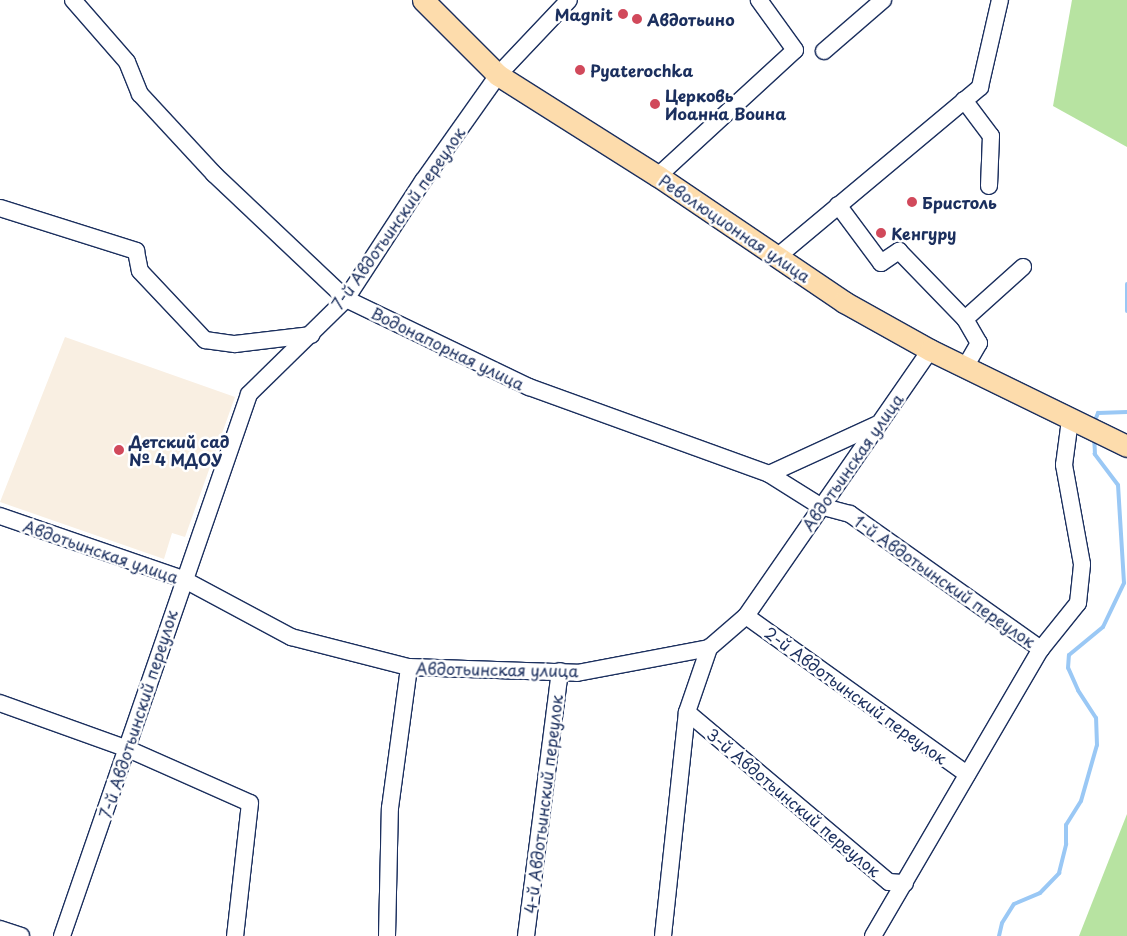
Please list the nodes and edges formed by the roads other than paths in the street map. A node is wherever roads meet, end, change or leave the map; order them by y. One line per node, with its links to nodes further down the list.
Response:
1 (73, 0): 16 (street, Водонапорная улица)
2 (423, 0): 8 (main road, Революционная улица)
3 (569, 0): 8 (street, 7-й Авдотьинский переулок)
4 (759, 0): 10 (street)
5 (884, 0): 7 (street)
6 (1000, 0): 9 (street)
7 (824, 51)
8 (498, 75): 10 (main road, Революционная улица); 16 (street, 7-й Авдотьинский переулок)
9 (964, 100): 11 (street); 12 (street)
10 (658, 176): 14 (main road, Революционная улица)
11 (989, 186)
12 (838, 205): 14 (street); 17 (street)
13 (0, 208): 18 (street)
14 (777, 257): 19 (main road, Революционная улица)
15 (1023, 267): 17 (street)
16 (346, 299): 18 (street, 7-й Авдотьинский переулок); 24 (street, Водонапорная улица)
17 (965, 319): 20 (street)
18 (311, 335): 27 (street, 7-й Авдотьинский переулок)
19 (930, 350): 20 (main road, Революционная улица); 22 (street, Авдотьинская улица)
20 (965, 367): 21 (main road, Революционная улица)
21 (1070, 420): 23 (main road, Революционная улица); 30 (street)
22 (878, 424): 24 (street); 25 (street, Авдотьинская улица)
23 (1124, 445)
24 (769, 474): 25 (street, Водонапорная улица)
25 (820, 506): 28 (street, Авдотьинская улица); 30 (street, 1-й Авдотьинский переулок)
26 (0, 516): 27 (street, Авдотьинская улица)
27 (183, 579): 31 (street, Авдотьинская улица); 35 (street, 7-й Авдотьинский переулок)
28 (746, 616): 29 (street, Авдотьинская улица); 36 (street, 2-й Авдотьинский переулок)
29 (709, 648): 32 (street, Авдотьинская улица); 34 (street, 3-й Авдотьинский переулок)
30 (1041, 649): 36 (street)
31 (409, 667): 32 (street, Авдотьинская улица); 42 (street)
32 (560, 671): 43 (street, 4-й Авдотьинский переулок)
33 (0, 703): 35 (street)
34 (687, 712): 37 (street, 3-й Авдотьинский переулок); 44 (street, 3-й Авдотьинский переулок)
35 (128, 749): 40 (street, 7-й Авдотьинский переулок); 41 (street)
36 (966, 774): 37 (street)
37 (905, 883): 45 (street)
38 (0, 929): 39 (street)
39 (22, 936)
40 (62, 936)
41 (235, 936)
42 (387, 936)
43 (526, 936)
44 (663, 936)
45 (873, 936)

